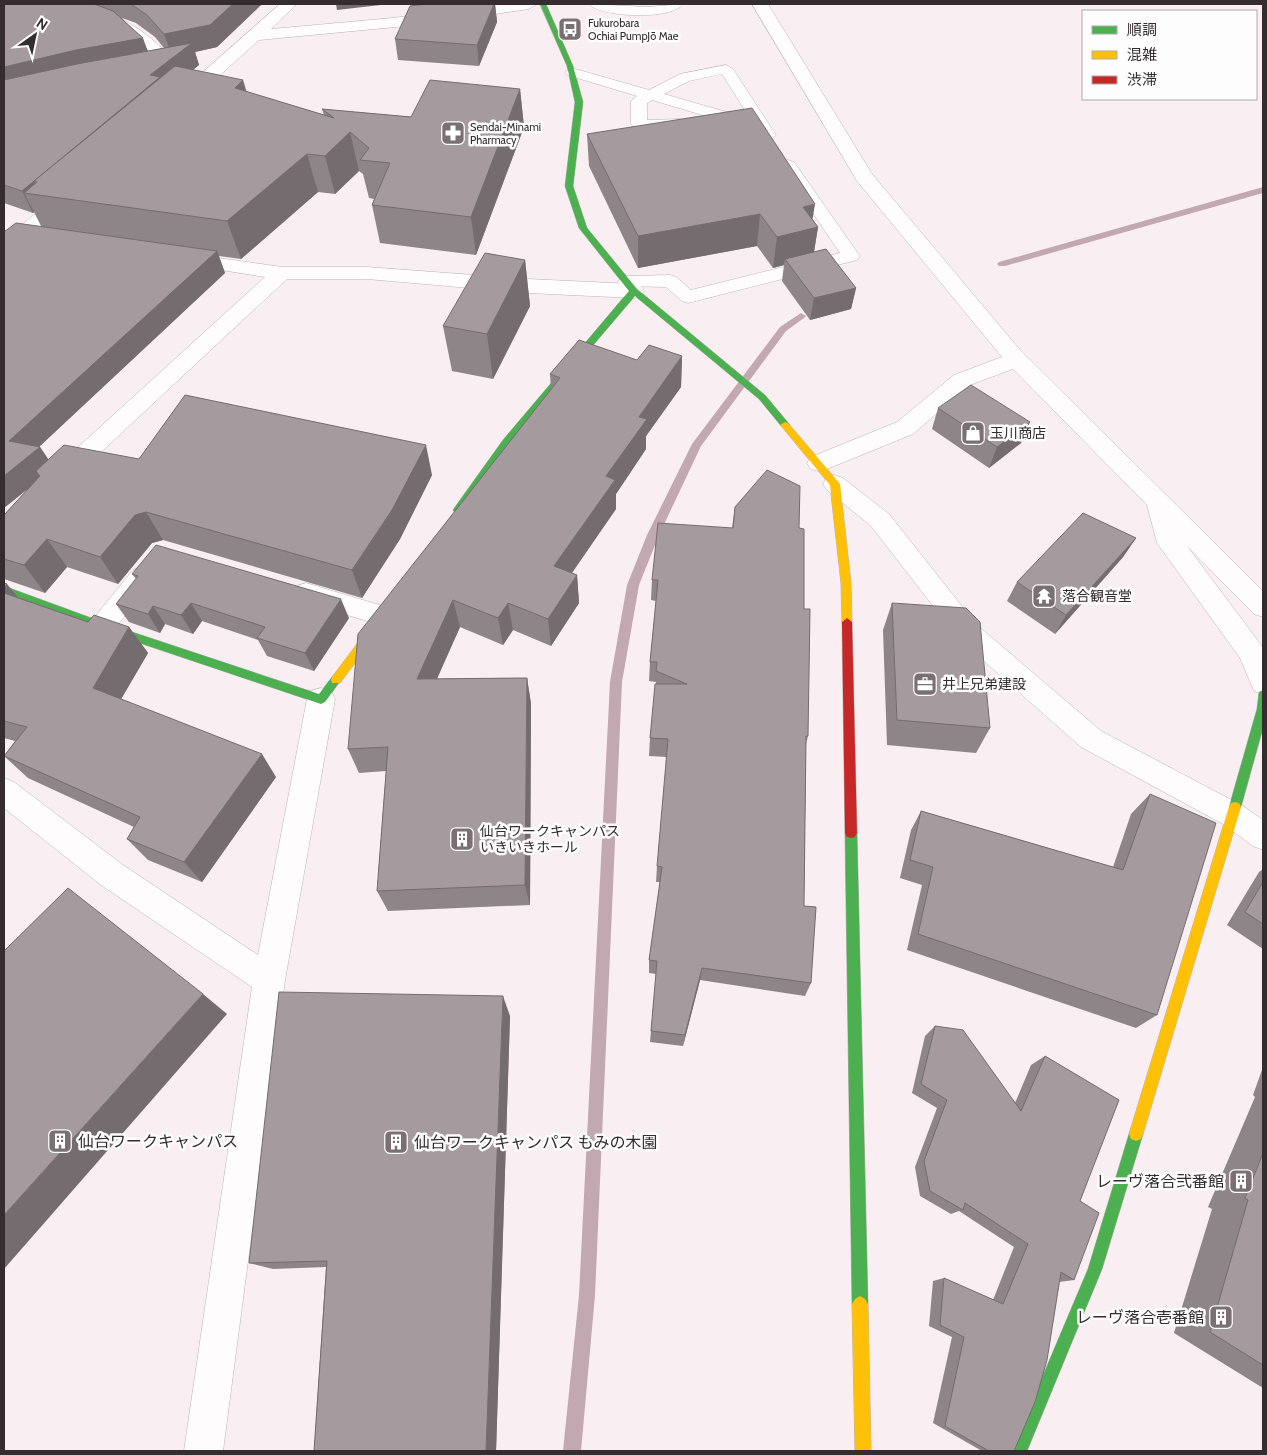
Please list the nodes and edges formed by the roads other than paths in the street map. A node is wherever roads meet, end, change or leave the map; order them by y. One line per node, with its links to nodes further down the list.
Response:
1 (64, 4): 12 (street)
2 (289, 4): 8 (street)
3 (529, 4): 8 (street)
4 (543, 4): 14 (street)
5 (597, 4): 6 (street)
6 (675, 4)
7 (760, 4): 26 (street)
8 (256, 35): 9 (street)
9 (237, 50): 10 (street); 16 (street)
10 (210, 55)
11 (184, 60): 12 (street)
12 (166, 63): 13 (street)
13 (148, 66)
14 (572, 72): 15 (lane); 25 (street)
15 (650, 95): 17 (lane); 18 (lane); 18 (lane)
16 (170, 110)
17 (756, 117): 18 (lane); 25 (lane)
18 (729, 118)
19 (81, 186): 20 (street)
20 (13, 234): 21 (street); 22 (street)
21 (51, 240)
22 (4, 249)
23 (166, 256): 24 (street)
24 (282, 273): 25 (street); 29 (street)
25 (630, 286): 27 (street); 31 (street)
26 (1017, 359): 27 (street); 30 (street)
27 (819, 463): 28 (street)
28 (835, 484): 42 (street); 46 (street)
29 (48, 489)
30 (1157, 500): 35 (street); 38 (street)
31 (450, 521)
32 (156, 559): 37 (street)
33 (282, 586): 36 (street)
34 (4, 590): 37 (street)
35 (1263, 607)
36 (387, 612): 40 (street)
37 (102, 626): 40 (street)
38 (1263, 684)
39 (1263, 695): 42 (street)
40 (321, 699): 44 (street)
41 (4, 791): 44 (street)
42 (1233, 815): 43 (street); 47 (street)
43 (1263, 837)
44 (269, 980): 45 (street)
45 (203, 1451)
46 (863, 1451)
47 (1019, 1451)

